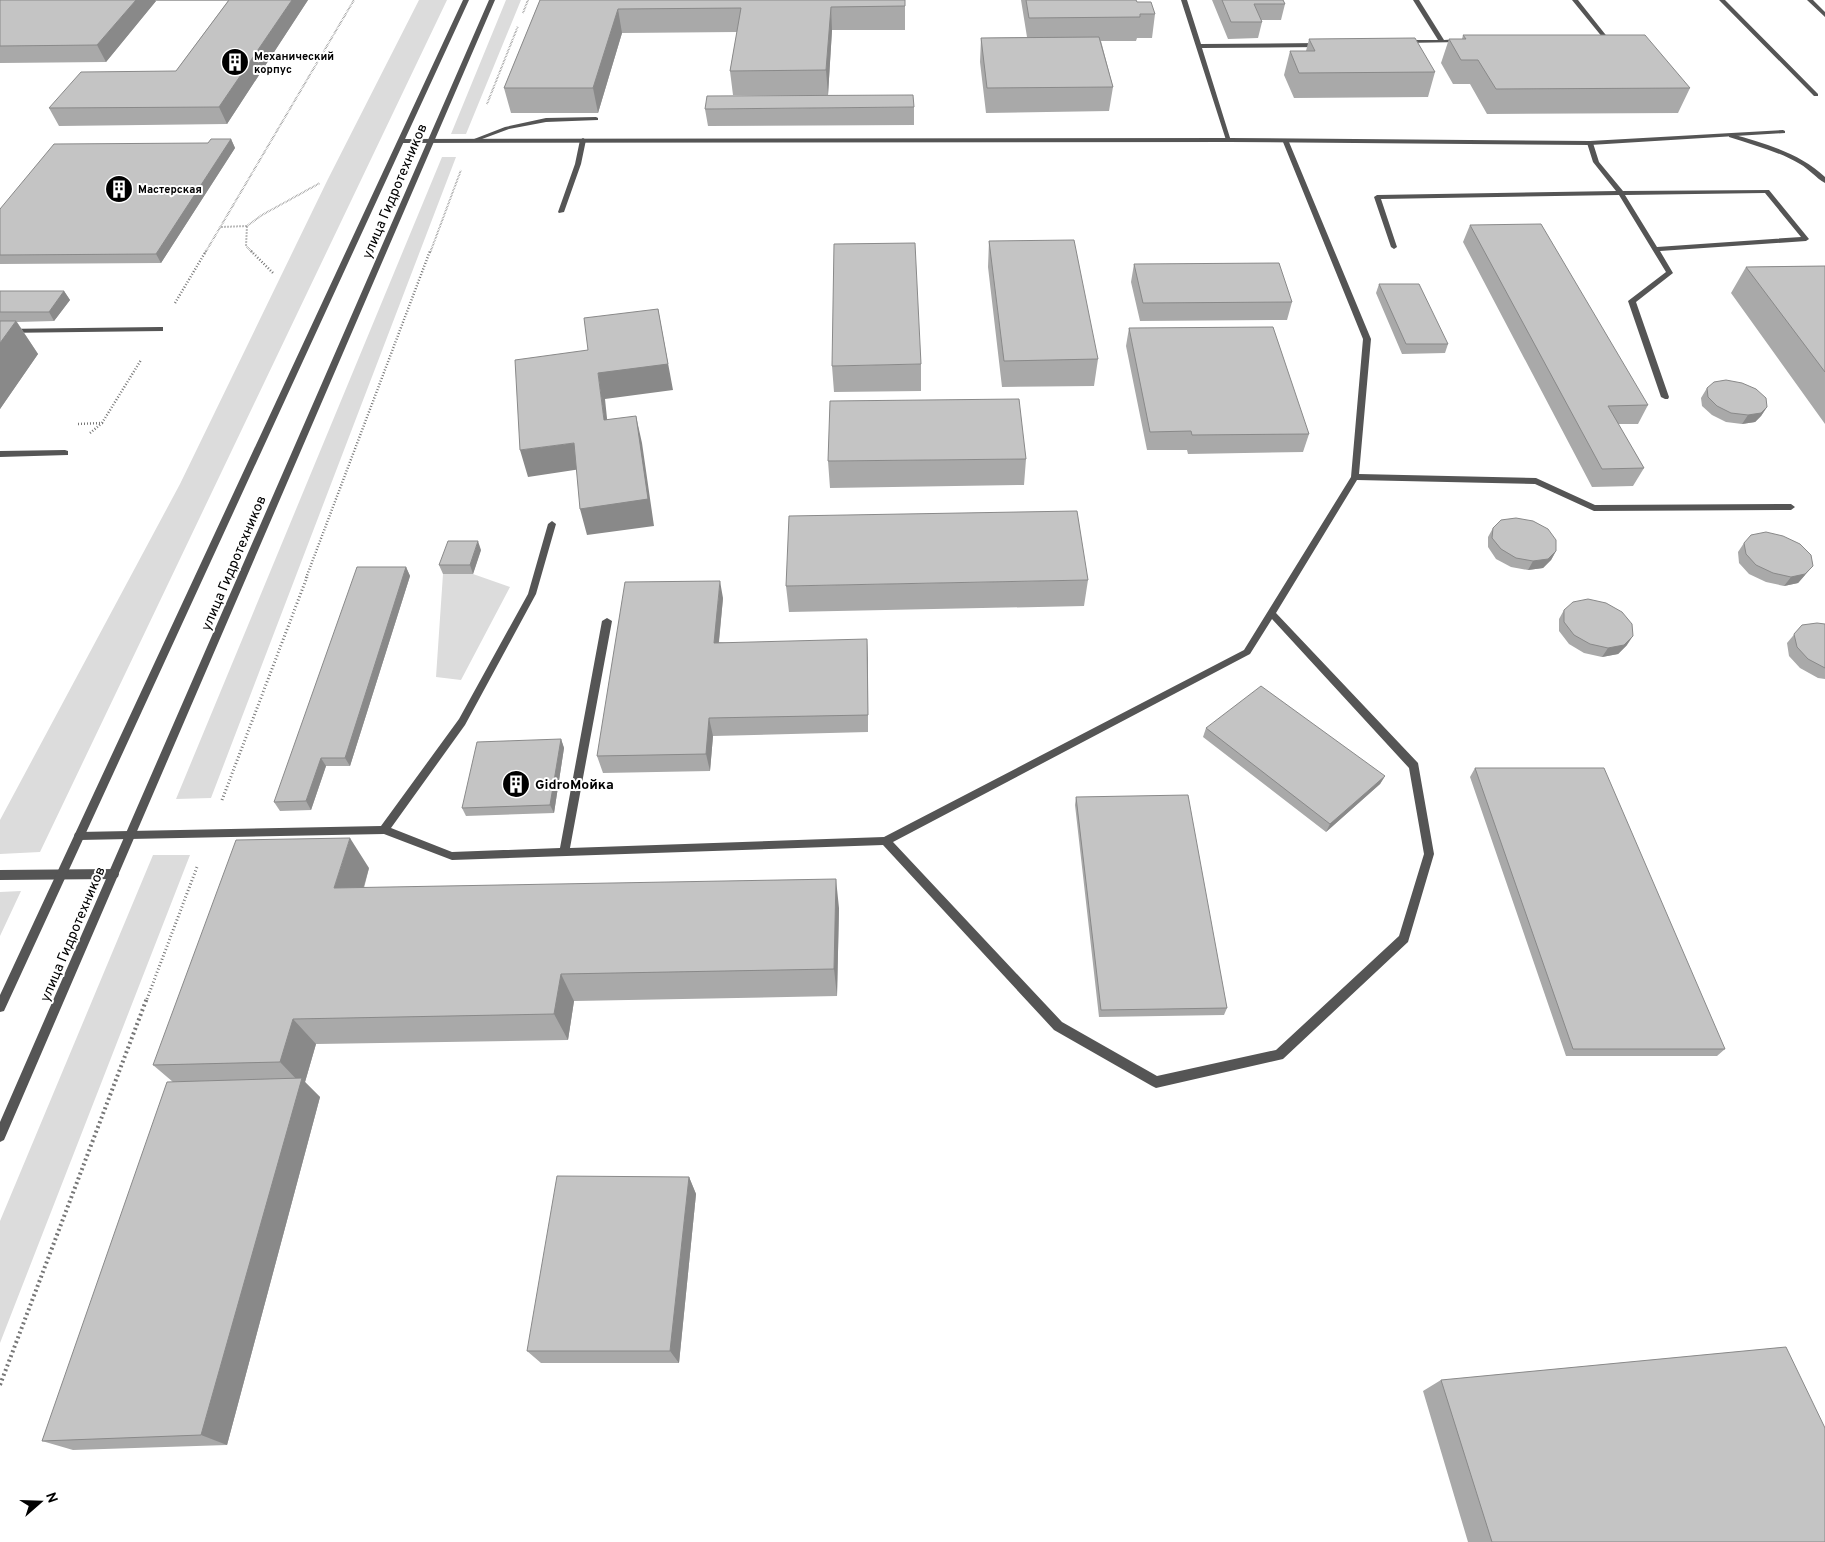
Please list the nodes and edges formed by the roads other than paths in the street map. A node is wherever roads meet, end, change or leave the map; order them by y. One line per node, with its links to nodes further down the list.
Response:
1 (466, 0): 21 (street, улица Гидротехников)
2 (492, 0): 22 (street, улица Гидротехников)
3 (1184, 0): 14 (street)
4 (1416, 0): 10 (street)
5 (1575, 0): 9 (street)
6 (1722, 0): 15 (street)
7 (1812, 2): 8 (street)
8 (1825, 15)
9 (1597, 40)
10 (1442, 41): 11 (street); 12 (street)
11 (1471, 41)
12 (1394, 43)
13 (1328, 44): 14 (street)
14 (1199, 46): 20 (street)
15 (1816, 95)
16 (596, 120): 23 (street)
17 (1783, 132): 18 (street)
18 (1731, 136): 25 (street); 26 (street)
19 (583, 140): 20 (street); 23 (street); 28 (street)
20 (1230, 140): 24 (street)
21 (401, 141): 22 (street); 43 (street, улица Гидротехников)
22 (431, 141): 23 (street); 42 (street, улица Гидротехников)
23 (472, 141)
24 (1286, 142): 25 (street); 36 (street)
25 (1590, 142): 27 (street)
26 (1825, 181)
27 (1620, 192): 29 (street); 30 (street); 30 (street)
28 (561, 212)
29 (1394, 247)
30 (1655, 249): 33 (street)
31 (160, 329): 32 (street)
32 (0, 331)
33 (1665, 397)
34 (0, 454): 35 (street)
35 (65, 454)
36 (1355, 477): 37 (street); 39 (street)
37 (1791, 507)
38 (552, 524): 41 (street)
39 (1271, 613): 44 (street); 44 (street)
40 (607, 621): 45 (street)
41 (384, 830): 42 (street); 45 (street)
42 (130, 835): 43 (street); 46 (street, улица Гидротехников)
43 (79, 836): 48 (street, улица Гидротехников)
44 (885, 841): 45 (street)
45 (564, 853)
46 (114, 874): 48 (street); 50 (street, улица Гидротехников)
47 (0, 875): 48 (street)
48 (61, 875): 49 (street, улица Гидротехников)
49 (0, 1007)
50 (0, 1136)

